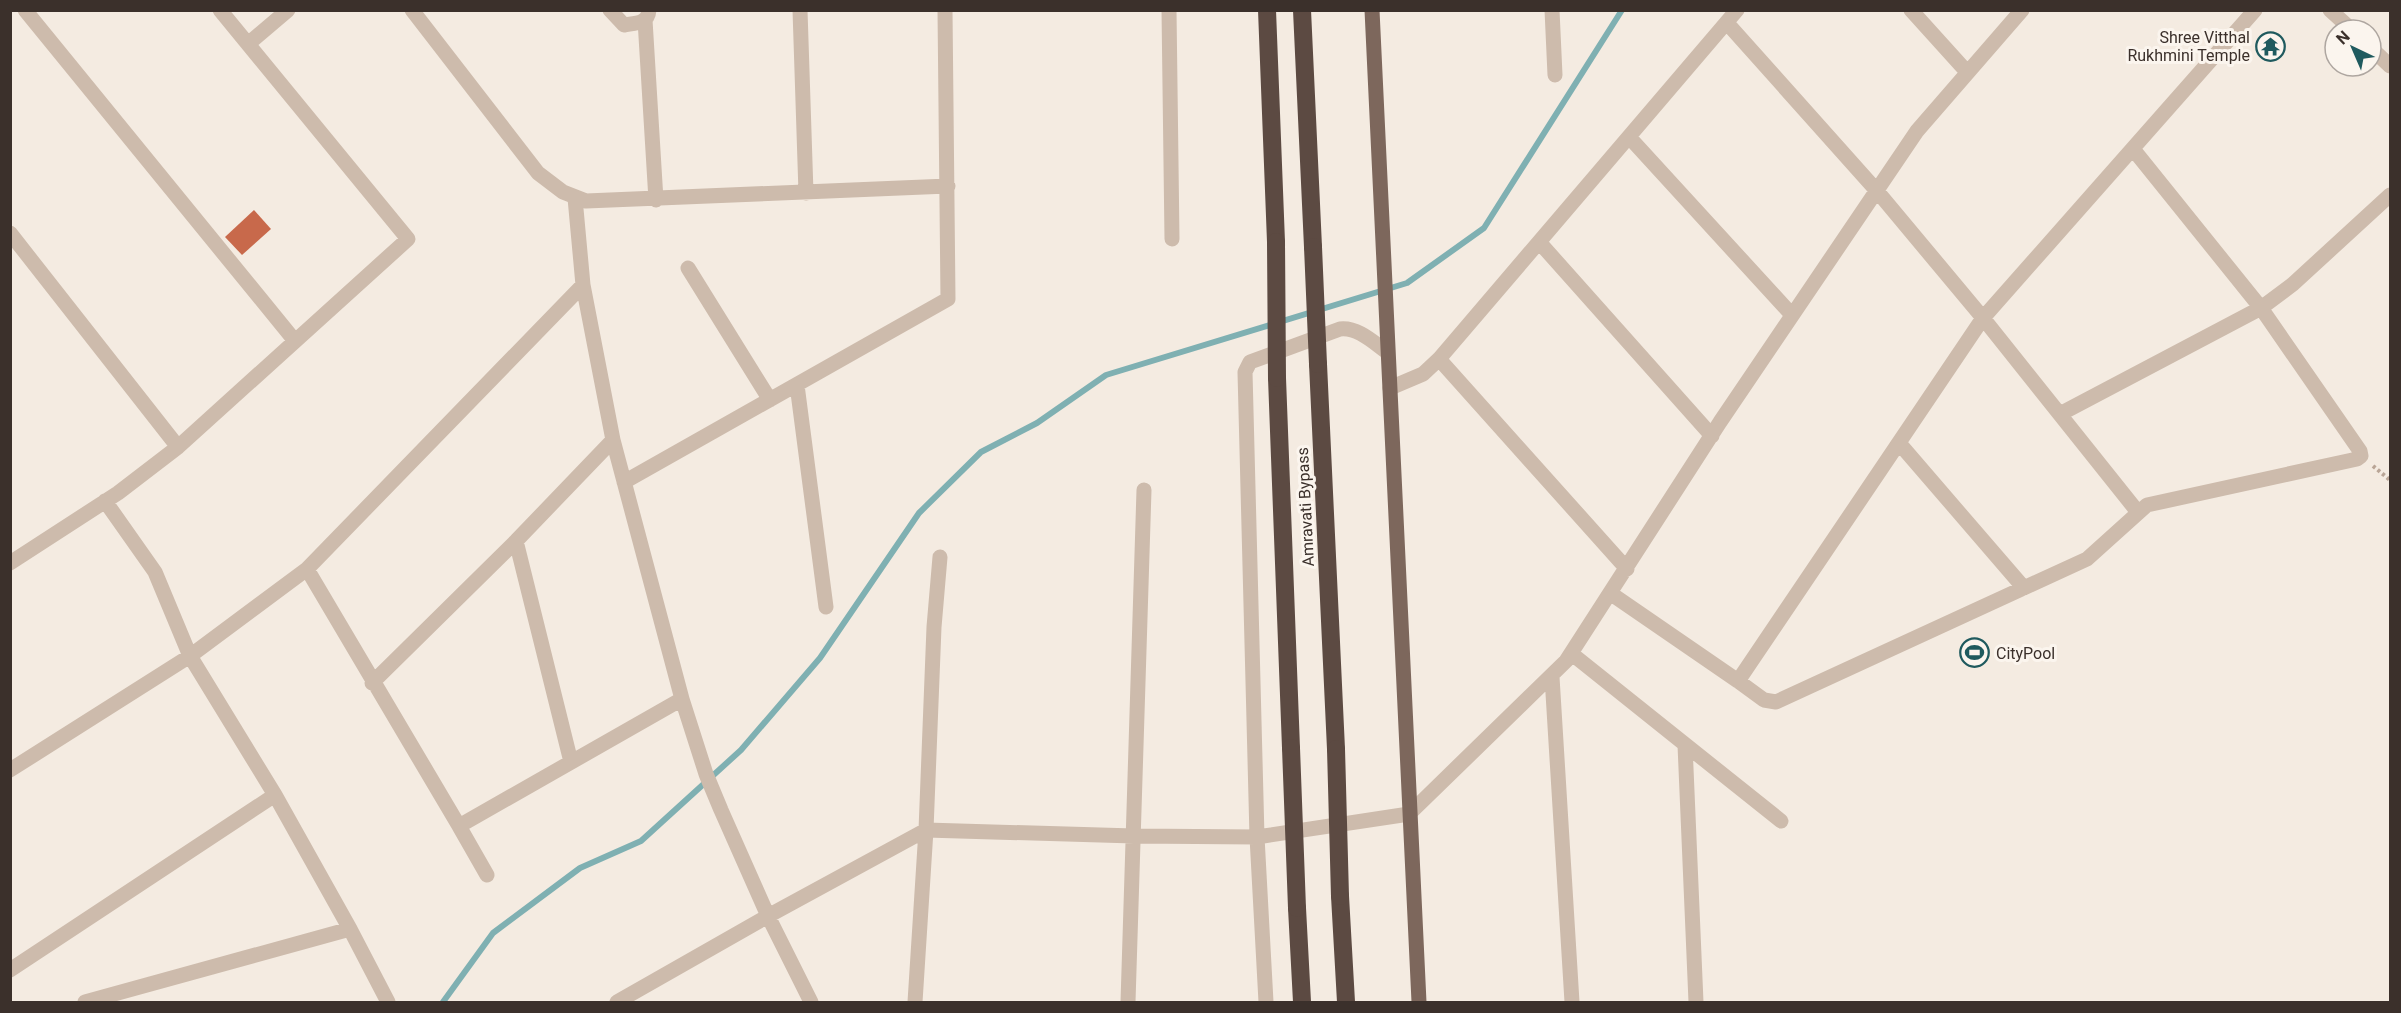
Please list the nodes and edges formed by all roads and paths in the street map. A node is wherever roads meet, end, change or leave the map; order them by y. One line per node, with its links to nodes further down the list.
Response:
1 (26, 10): 38 (street)
2 (220, 10): 19 (street)
3 (288, 10): 19 (street)
4 (412, 10): 28 (street)
5 (609, 10): 17 (street)
6 (800, 10): 26 (street)
7 (945, 10): 24 (street)
8 (1169, 10): 31 (street)
9 (1267, 10): 88 (highway, Amravati Bypass, bridge)
10 (1302, 10): 89 (highway, Amravati Bypass, bridge)
11 (1372, 10): 39 (main road)
12 (1552, 10): 21 (street)
13 (1737, 10): 18 (street)
14 (1911, 10): 20 (street)
15 (2022, 10): 20 (street)
16 (2255, 10): 23 (street)
17 (647, 15): 29 (street)
18 (1727, 23): 22 (street); 25 (street)
19 (248, 44): 38 (street)
20 (1967, 72): 25 (street)
21 (1555, 75)
22 (1630, 138): 32 (street); 36 (street)
23 (2133, 149): 35 (street); 37 (street)
24 (948, 186): 26 (street); 41 (street)
25 (1877, 191): 36 (street); 37 (street)
26 (806, 193): 29 (street)
27 (2391, 195): 35 (street)
28 (575, 198): 29 (street); 34 (street)
29 (656, 200)
30 (10, 233): 48 (street)
31 (1172, 239)
32 (1540, 243): 40 (street); 45 (street)
33 (688, 268): 43 (street)
34 (583, 285): 46 (street); 56 (street)
35 (2261, 308): 44 (street); 52 (street)
36 (1792, 315): 45 (street)
37 (1983, 318): 44 (street); 47 (street)
38 (295, 341): 48 (street)
39 (1388, 352): 42 (main road); 76 (street)
40 (1439, 359): 42 (street); 57 (street)
41 (797, 385): 43 (street); 60 (street)
42 (1390, 388): 71 (main road)
43 (770, 400): 49 (street)
44 (2060, 414): 52 (street)
45 (1712, 436): 57 (street)
46 (613, 440): 49 (street); 53 (street)
47 (1899, 443): 58 (street); 64 (street)
48 (178, 447): 51 (street)
49 (624, 482): 66 (street)
50 (1144, 490): 75 (street)
51 (105, 501): 55 (street); 62 (street)
52 (2137, 511): 58 (street)
53 (516, 541): 65 (street); 68 (street)
54 (940, 557): 74 (street)
55 (10, 563)
56 (307, 569): 62 (street); 65 (street)
57 (1628, 569): 59 (street)
58 (2024, 588): 64 (street)
59 (1610, 593): 61 (street); 64 (street)
60 (826, 607)
61 (1572, 654): 63 (street); 67 (street)
62 (190, 656): 69 (street); 70 (street)
63 (1552, 677): 71 (street); 91 (street)
64 (1738, 681)
65 (372, 682): 73 (street)
66 (682, 699): 68 (street); 78 (street)
67 (1685, 745): 72 (street); 92 (street)
68 (571, 762): 73 (street)
69 (10, 770)
70 (275, 795): 79 (street); 80 (street)
71 (1409, 814): 76 (street); 90 (main road)
72 (1781, 821)
73 (459, 826): 77 (street)
74 (926, 830): 75 (street); 78 (street); 85 (street)
75 (1134, 836): 76 (street); 86 (street)
76 (1257, 837): 87 (street)
77 (487, 875)
78 (768, 916): 83 (street); 84 (street)
79 (350, 929): 81 (street); 82 (street)
80 (10, 970)
81 (85, 1002)
82 (388, 1002)
83 (617, 1002)
84 (811, 1002)
85 (915, 1002)
86 (1128, 1002)
87 (1266, 1002)
88 (1302, 1002)
89 (1346, 1002)
90 (1419, 1002)
91 (1572, 1002)
92 (1696, 1002)

